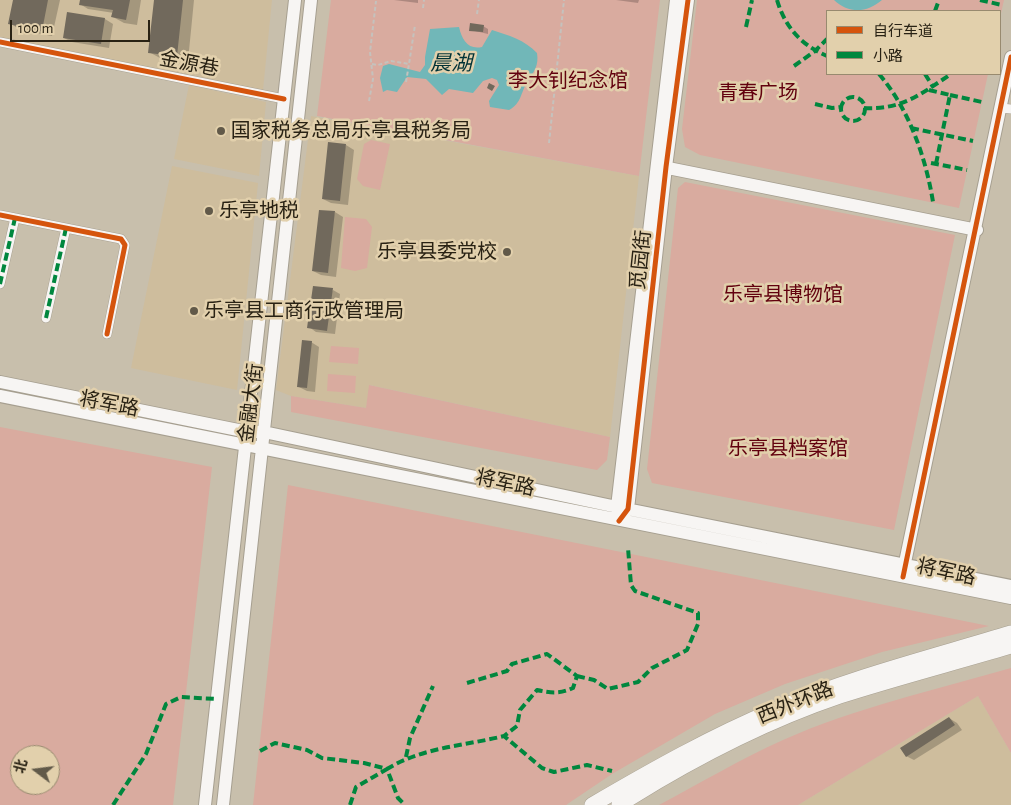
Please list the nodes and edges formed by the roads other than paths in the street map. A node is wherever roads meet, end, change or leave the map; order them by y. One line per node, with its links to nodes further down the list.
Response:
1 (295, 0): 7 (main road, 金融大街)
2 (311, 0): 19 (main road, 金融大街)
3 (676, 0): 9 (main road, 觅园街)
4 (688, 0): 9 (main road, 觅园街)
5 (0, 42): 7 (street, 金源巷)
6 (1011, 57): 8 (main road)
7 (284, 98): 20 (main road, 金融大街)
8 (1006, 109): 13 (main road)
9 (662, 166): 13 (main road); 22 (main road, 觅园街)
10 (0, 215): 11 (street)
11 (15, 218): 12 (street); 14 (street)
12 (66, 228): 15 (street); 16 (street)
13 (976, 230): 24 (main road)
14 (0, 284)
15 (46, 318)
16 (107, 334)
17 (0, 382): 20 (main road, 将军路)
18 (0, 396): 20 (main road, 将军路)
19 (264, 432): 20 (main road, 将军路); 21 (main road, 金融大街); 22 (main road, 将军路)
20 (247, 438): 21 (main road, 将军路); 29 (main road, 金融大街)
21 (262, 447): 23 (main road, 将军路); 30 (main road, 金融大街)
22 (623, 508): 23 (main road, 觅园街); 24 (main road, 将军路)
23 (620, 521): 24 (main road, 将军路)
24 (904, 570): 25 (main road, 将军路); 26 (main road, 将军路)
25 (1011, 586)
26 (1005, 597): 27 (main road)
27 (1011, 607)
28 (1008, 636): 31 (main road, 西外环路); 32 (main road, 西外环路)
29 (205, 805)
30 (223, 805)
31 (592, 805)
32 (619, 805)

